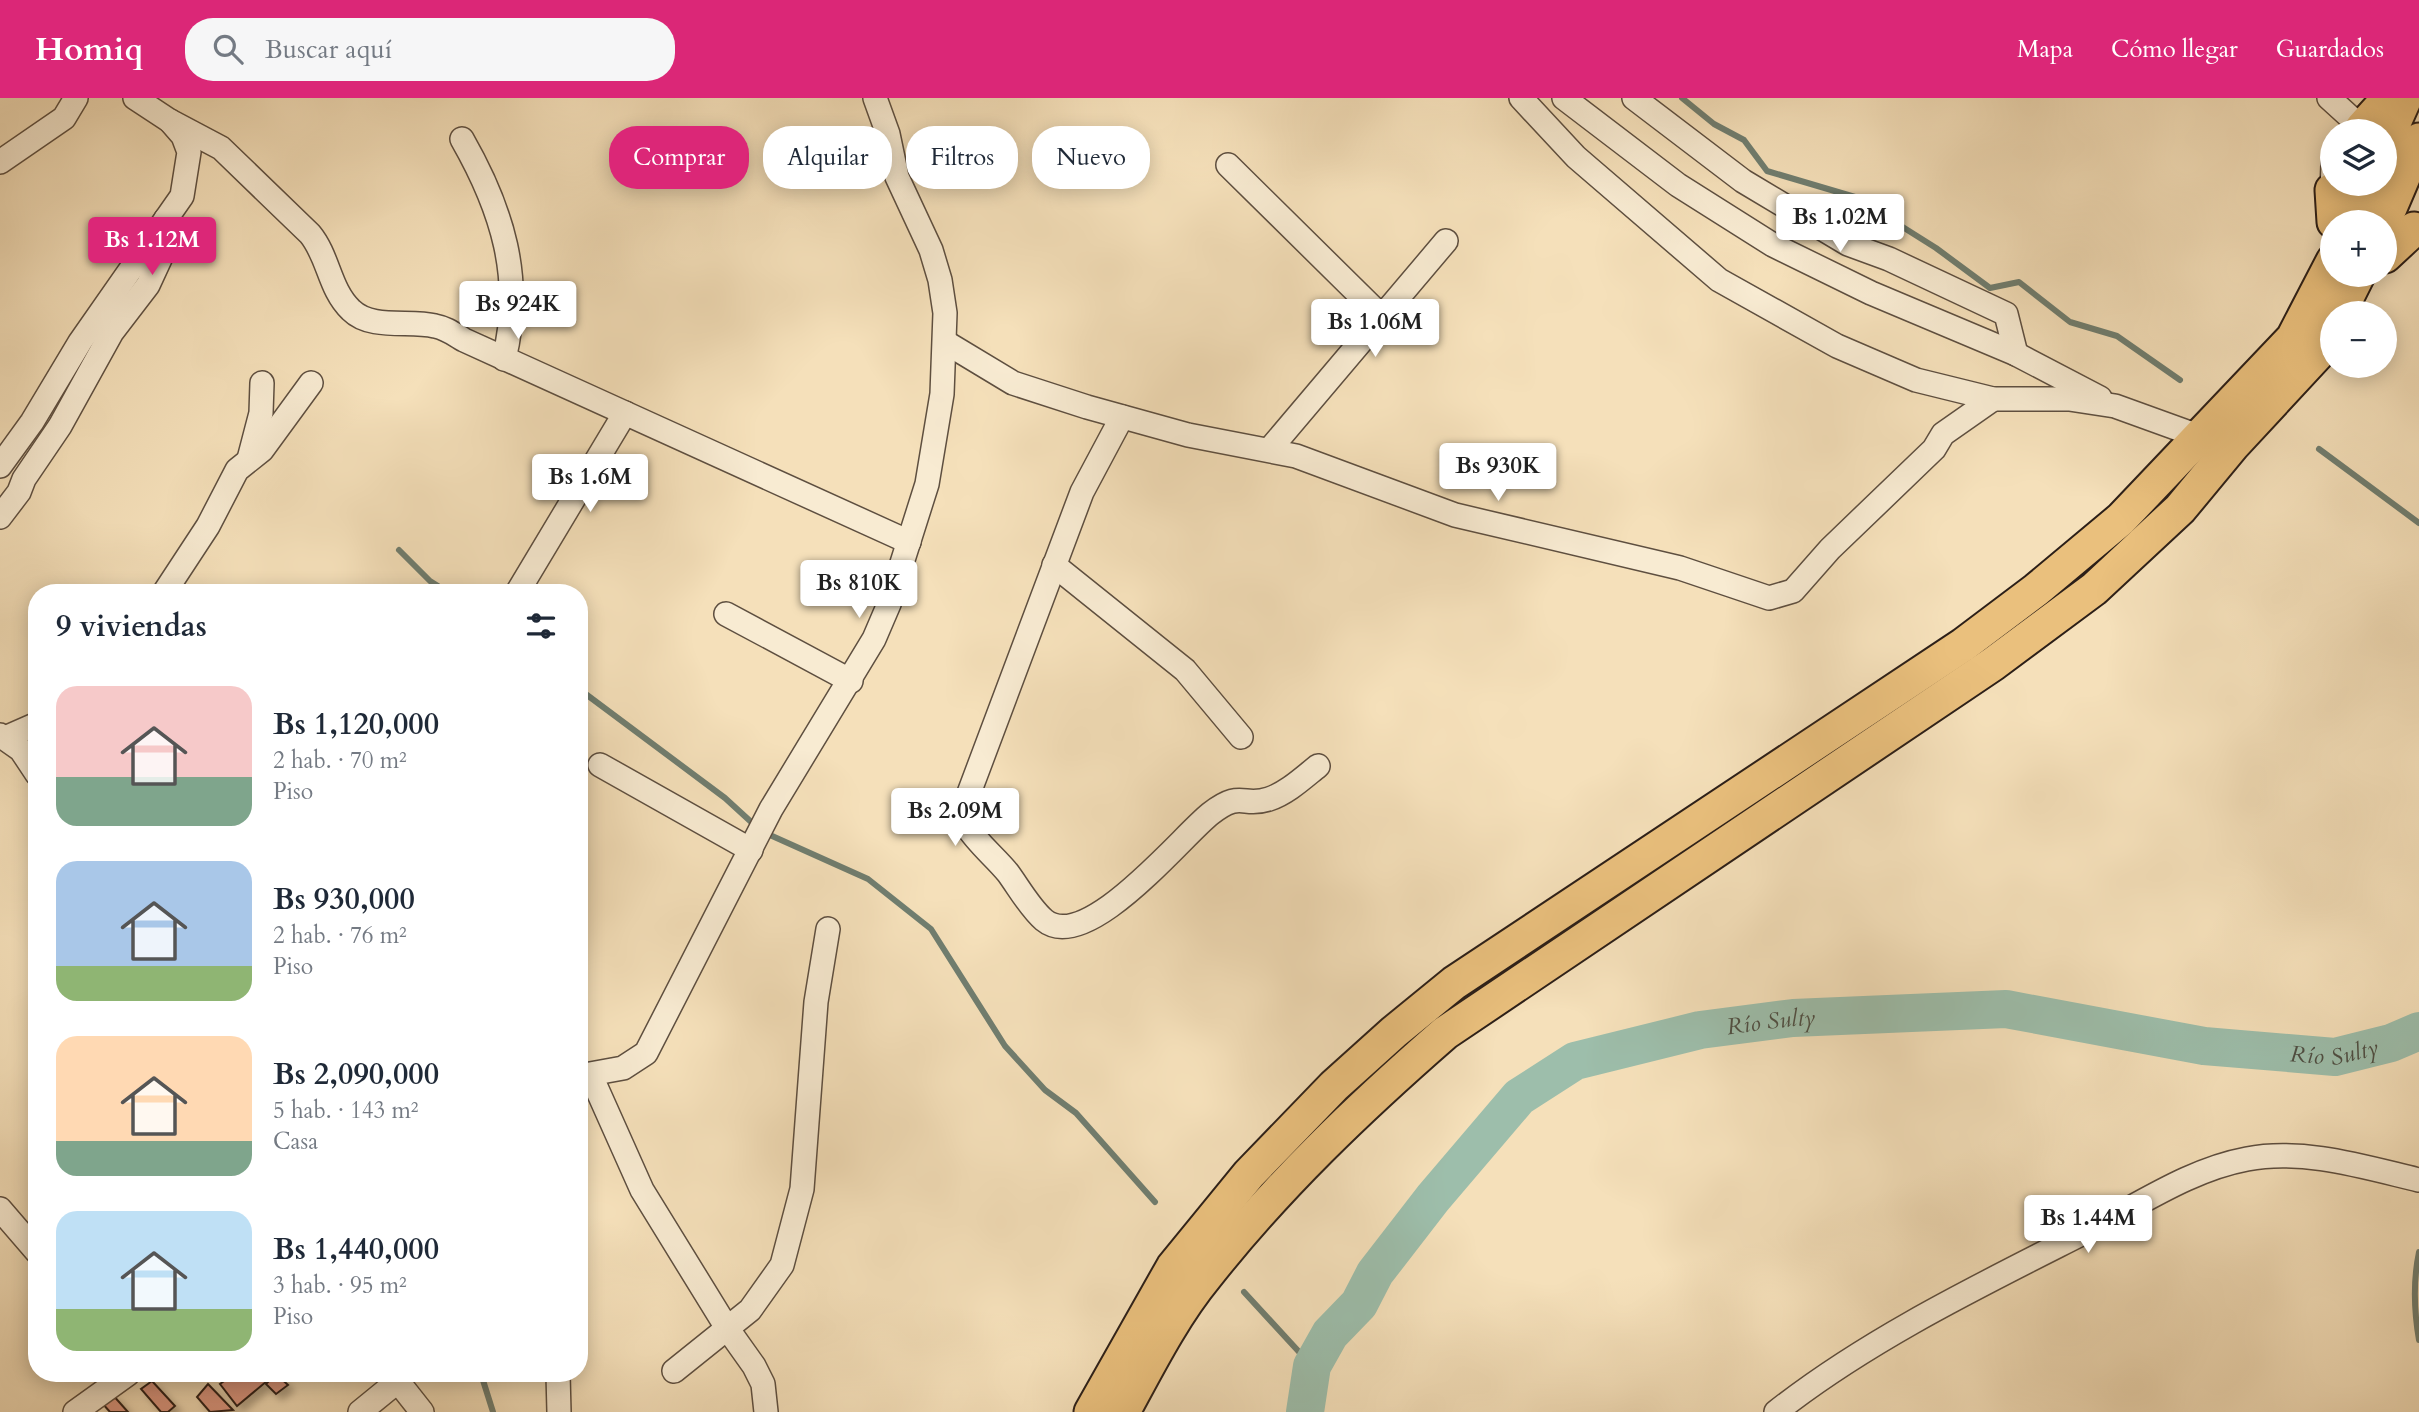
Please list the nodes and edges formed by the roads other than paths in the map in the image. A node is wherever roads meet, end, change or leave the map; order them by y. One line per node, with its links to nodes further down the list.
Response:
1 (76, 98): 11 (street)
2 (135, 98): 9 (street)
3 (875, 98): 19 (street)
4 (1521, 98): 25 (street)
5 (1564, 98): 21 (street)
6 (1634, 98): 21 (street)
7 (2329, 98): 8 (street)
8 (2380, 119)
9 (170, 121): 14 (street); 22 (street)
10 (462, 139): 22 (street)
11 (0, 162)
12 (1228, 165): 18 (street)
13 (2397, 189): 15 (highway)
14 (166, 219): 32 (street); 33 (street)
15 (2400, 228)
16 (1446, 241): 18 (street)
17 (2340, 287): 29 (highway)
18 (1382, 317): 30 (street)
19 (945, 342): 28 (street); 36 (street)
20 (2320, 351): 67 (highway)
21 (2016, 355): 26 (street)
22 (504, 359): 27 (street)
23 (262, 383): 31 (street)
24 (311, 383): 31 (street)
25 (1993, 399): 26 (street); 30 (street)
26 (2115, 406): 29 (street)
27 (625, 412): 36 (street); 39 (street)
28 (1122, 417): 30 (street); 37 (street)
29 (2198, 436): 66 (highway)
30 (1270, 449)
31 (249, 461): 38 (street)
32 (0, 466)
33 (24, 479): 34 (street); 35 (street)
34 (0, 485)
35 (0, 517)
36 (909, 542): 41 (street)
37 (1054, 565): 44 (street); 47 (street)
38 (170, 584)
39 (522, 584)
40 (726, 614): 41 (street)
41 (851, 681): 48 (street)
42 (28, 727): 43 (street)
43 (2, 737): 45 (street)
44 (1241, 737)
45 (28, 760)
46 (600, 765): 48 (street)
47 (1318, 766)
48 (751, 850): 50 (street)
49 (828, 929): 55 (street)
50 (588, 1074)
51 (588, 1085): 55 (street)
52 (2419, 1180): 68 (street)
53 (0, 1209): 54 (street)
54 (28, 1242)
55 (727, 1328): 56 (street); 65 (street)
56 (674, 1371)
57 (117, 1382): 61 (street)
58 (391, 1382): 62 (street)
59 (398, 1382): 63 (street)
60 (558, 1382): 64 (street)
61 (75, 1412)
62 (360, 1412)
63 (422, 1412)
64 (559, 1412)
65 (766, 1412)
66 (1091, 1412)
67 (1123, 1412)
68 (1776, 1412)

